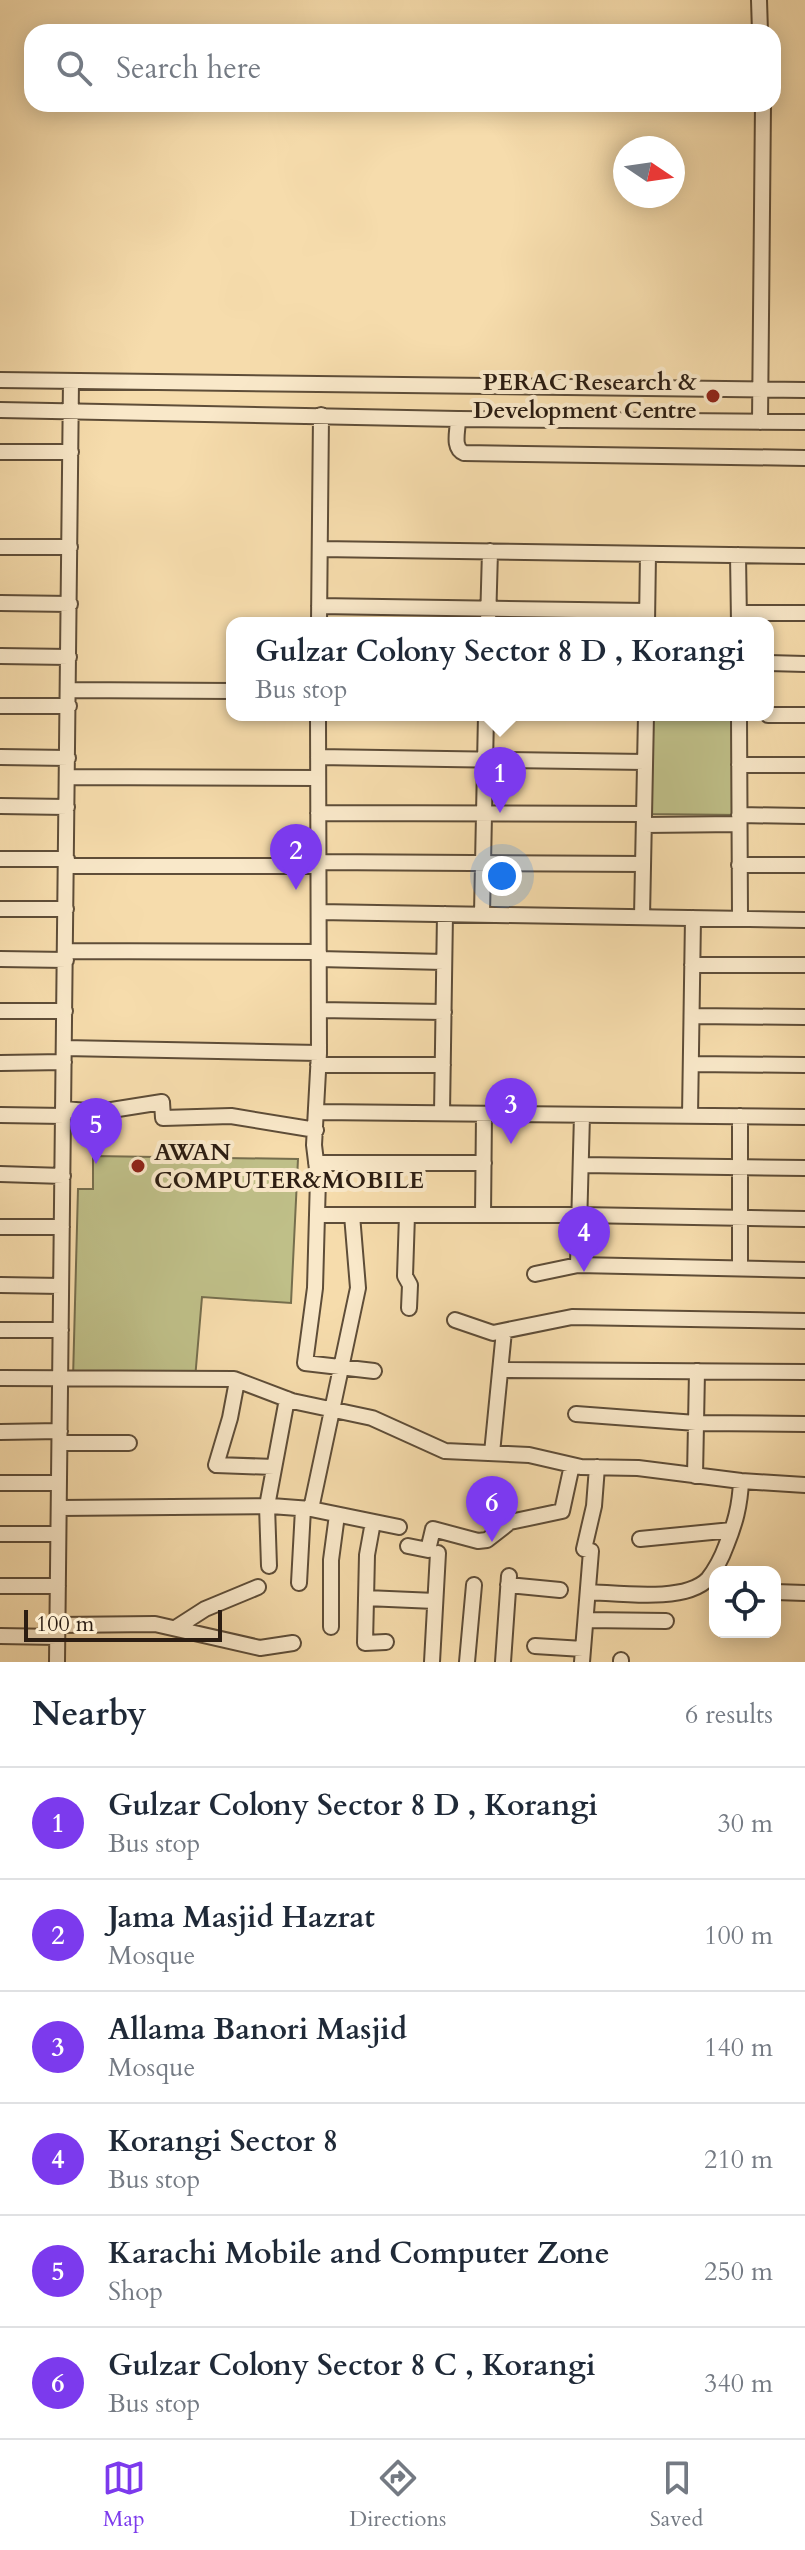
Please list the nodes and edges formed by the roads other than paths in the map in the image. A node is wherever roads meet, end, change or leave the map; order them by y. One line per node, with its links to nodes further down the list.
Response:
1 (759, 0): 2 (street)
2 (760, 24)
3 (763, 112): 6 (street)
4 (0, 380): 5 (street)
5 (71, 381): 6 (street); 9 (street)
6 (761, 390): 7 (street); 11 (street)
7 (805, 390)
8 (0, 410): 9 (street)
9 (72, 411): 10 (street); 15 (street)
10 (321, 415): 13 (street); 19 (street)
11 (760, 422): 12 (street); 13 (street)
12 (805, 422)
13 (458, 423): 16 (street)
14 (0, 452): 15 (street)
15 (71, 452): 18 (street)
16 (805, 458)
17 (0, 547): 18 (street)
18 (70, 547): 25 (street)
19 (320, 549): 20 (street); 26 (street)
20 (490, 551): 21 (street); 28 (street)
21 (648, 554): 22 (street); 30 (street)
22 (738, 555): 23 (street); 31 (street)
23 (805, 556)
24 (0, 603): 25 (street)
25 (70, 604): 34 (street)
26 (319, 606): 28 (street); 29 (street)
27 (805, 613): 32 (street)
28 (489, 616): 30 (street)
29 (319, 617)
30 (647, 617)
31 (739, 617)
32 (752, 617)
33 (0, 656): 34 (street)
34 (69, 657): 37 (street)
35 (774, 663): 36 (street)
36 (805, 664)
37 (69, 690): 38 (street); 40 (street)
38 (226, 691)
39 (0, 706): 40 (street)
40 (69, 706): 49 (street)
41 (774, 715): 42 (street)
42 (805, 715)
43 (318, 721): 48 (street)
44 (486, 721): 50 (street)
45 (646, 721): 51 (street)
46 (739, 721): 52 (street)
47 (0, 757): 49 (street)
48 (318, 757): 50 (street); 55 (street)
49 (68, 758): 54 (street)
50 (485, 760): 51 (street); 59 (street)
51 (645, 762): 61 (street)
52 (739, 765): 53 (street); 62 (street)
53 (805, 765)
54 (68, 777): 55 (street); 57 (street)
55 (318, 778): 58 (street)
56 (0, 806): 57 (street)
57 (67, 807): 64 (street)
58 (318, 813): 59 (street); 66 (street)
59 (484, 813): 61 (street); 65 (street)
60 (805, 816): 62 (street)
61 (644, 820): 62 (street); 67 (street)
62 (739, 820): 68 (street)
63 (0, 859): 64 (street)
64 (67, 863): 66 (street); 71 (street)
65 (483, 863): 66 (street); 67 (street); 74 (street)
66 (318, 864): 72 (street)
67 (643, 864): 75 (street)
68 (739, 865): 69 (street); 76 (street)
69 (805, 865)
70 (0, 909): 71 (street)
71 (66, 909): 79 (street)
72 (319, 912): 73 (street); 80 (street)
73 (445, 914): 74 (street); 82 (street)
74 (482, 914): 75 (street)
75 (642, 917): 77 (street)
76 (740, 917): 77 (street); 78 (street)
77 (693, 918): 83 (street)
78 (805, 920)
79 (66, 955): 80 (street); 81 (street); 87 (street)
80 (319, 956): 82 (street); 85 (street)
81 (0, 959)
82 (444, 962): 88 (street)
83 (692, 965): 84 (street); 89 (street)
84 (805, 965)
85 (319, 1010): 88 (street); 92 (street)
86 (0, 1011): 87 (street)
87 (65, 1011): 91 (street)
88 (444, 1012): 95 (street)
89 (692, 1016): 90 (street); 94 (street)
90 (805, 1017)
91 (64, 1055): 92 (street); 93 (street); 97 (street)
92 (319, 1059): 95 (street); 98 (street)
93 (0, 1063)
94 (691, 1064): 96 (street); 103 (street)
95 (443, 1065): 99 (street)
96 (805, 1065)
97 (64, 1112): 101 (street); 106 (street); 113 (street)
98 (318, 1112): 99 (street); 106 (street)
99 (442, 1113): 100 (street)
100 (484, 1114): 102 (street); 108 (street)
101 (0, 1115)
102 (582, 1115): 103 (street); 109 (street)
103 (690, 1116): 104 (street)
104 (740, 1116): 105 (street); 110 (street)
105 (805, 1117)
106 (316, 1130): 107 (street)
107 (316, 1163): 108 (street); 114 (street)
108 (484, 1163): 117 (street)
109 (581, 1165): 110 (street); 118 (street)
110 (740, 1167): 111 (street); 119 (street)
111 (805, 1168)
112 (0, 1174): 113 (street)
113 (63, 1176): 122 (street)
114 (317, 1215): 115 (street); 135 (street)
115 (352, 1215): 116 (street); 135 (street)
116 (407, 1215): 117 (street); 129 (street)
117 (483, 1215): 118 (street)
118 (580, 1215): 119 (street); 123 (street)
119 (740, 1218): 120 (street); 124 (street)
120 (805, 1219)
121 (0, 1227): 122 (street)
122 (62, 1227): 128 (street)
123 (578, 1265): 124 (street); 126 (street)
124 (740, 1268): 125 (street)
125 (805, 1270)
126 (535, 1274)
127 (0, 1285): 128 (street)
128 (61, 1286): 133 (street)
129 (409, 1308)
130 (455, 1320): 134 (street)
131 (805, 1321): 134 (street)
132 (0, 1330): 133 (street)
133 (61, 1330): 141 (street)
134 (504, 1331): 136 (street)
135 (341, 1366): 137 (street); 144 (street)
136 (500, 1370): 138 (street); 151 (street)
137 (374, 1371)
138 (697, 1371): 139 (street); 146 (street)
139 (805, 1372)
140 (0, 1378): 141 (street)
141 (60, 1378): 142 (street); 149 (street)
142 (237, 1381): 143 (street); 153 (street)
143 (287, 1399): 144 (street); 153 (street)
144 (332, 1409): 151 (street); 162 (street)
145 (576, 1414): 146 (street)
146 (696, 1423): 147 (street); 155 (street)
147 (805, 1424)
148 (0, 1432): 149 (street)
149 (60, 1437): 150 (street); 158 (street)
150 (129, 1443)
151 (492, 1453): 152 (street)
152 (572, 1465): 154 (street); 170 (street)
153 (274, 1467): 160 (street)
154 (597, 1467): 155 (street); 179 (street)
155 (695, 1476): 156 (street)
156 (741, 1481): 159 (street); 166 (street)
157 (0, 1483): 158 (street)
158 (59, 1483): 161 (street)
159 (805, 1485)
160 (267, 1506): 161 (street); 162 (street); 172 (street)
161 (59, 1508): 168 (street)
162 (307, 1509): 163 (street); 173 (street)
163 (337, 1515): 164 (street); 187 (street)
164 (373, 1522): 165 (street); 182 (street)
165 (399, 1527)
166 (732, 1530): 169 (street); 179 (street)
167 (0, 1534): 168 (street)
168 (58, 1534): 176 (street)
169 (640, 1539)
170 (408, 1546)
171 (438, 1553): 183 (street)
172 (269, 1566)
173 (299, 1583)
174 (474, 1585): 196 (street)
175 (0, 1586): 176 (street)
176 (58, 1586): 188 (street)
177 (258, 1587): 186 (street)
178 (560, 1590): 197 (street)
179 (588, 1592): 184 (street)
180 (781, 1592): 181 (street)
181 (805, 1593)
182 (366, 1598): 183 (street); 190 (street)
183 (435, 1601): 195 (street)
184 (586, 1620): 185 (street); 193 (street)
185 (666, 1621)
186 (177, 1627): 188 (street); 191 (street)
187 (331, 1627)
188 (57, 1631): 189 (street); 194 (street)
189 (0, 1636)
190 (386, 1642)
191 (293, 1643)
192 (535, 1646): 193 (street)
193 (583, 1656)
194 (57, 1662)
195 (432, 1662)
196 (467, 1662)
197 (503, 1662)

